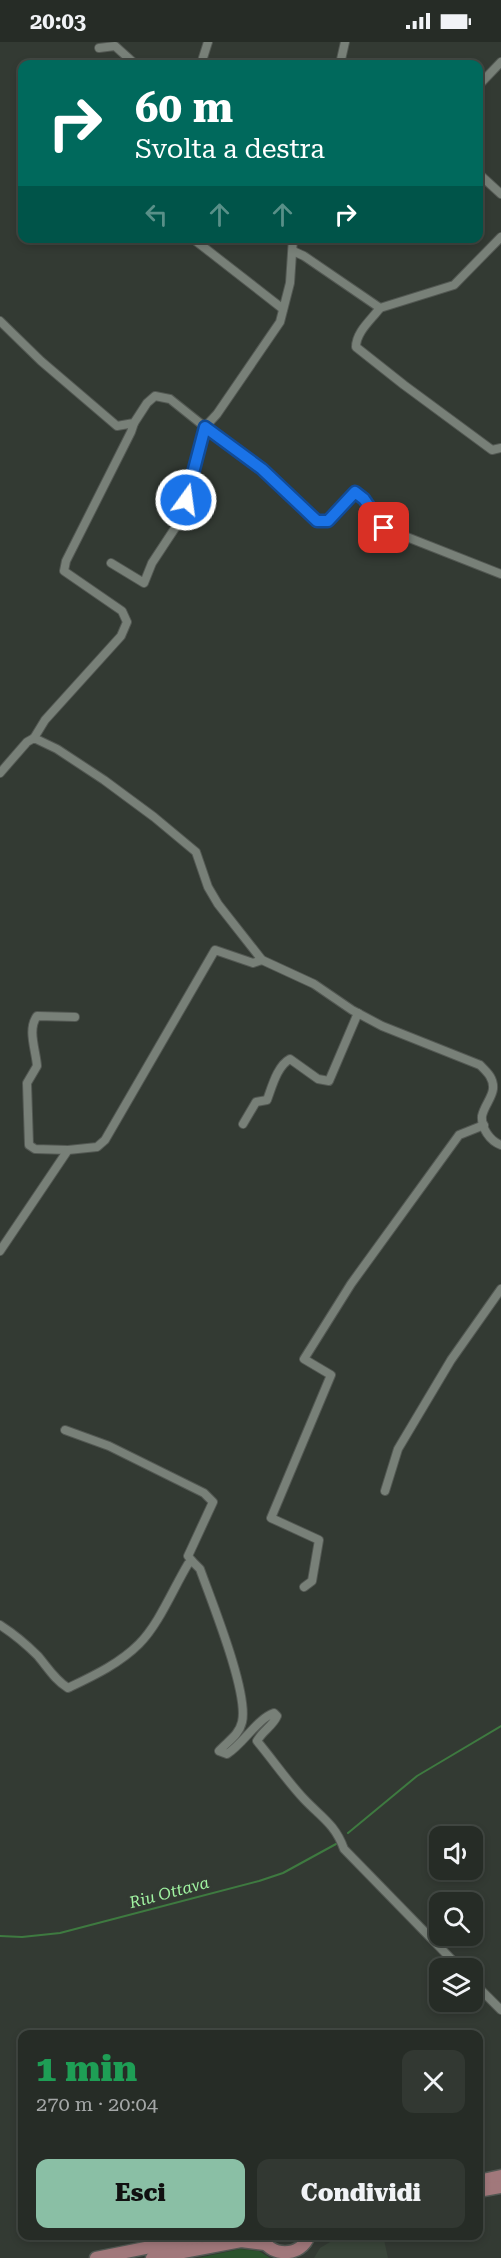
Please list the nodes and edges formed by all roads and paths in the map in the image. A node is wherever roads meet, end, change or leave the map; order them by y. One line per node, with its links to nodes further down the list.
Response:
1 (208, 42): 5 (street)
2 (345, 42): 6 (street)
3 (99, 48): 4 (street)
4 (131, 60)
5 (202, 60)
6 (341, 60)
7 (501, 62): 8 (street)
8 (483, 81)
9 (483, 178): 10 (street)
10 (501, 194)
11 (501, 237): 15 (street)
12 (198, 243): 16 (street)
13 (293, 243): 14 (street)
14 (293, 251): 15 (street); 16 (street)
15 (380, 308): 20 (street)
16 (283, 309): 19 (street)
17 (0, 321): 18 (street)
18 (134, 423): 19 (street); 23 (street)
19 (205, 427): 21 (street); 22 (street)
20 (501, 448)
21 (111, 563)
22 (501, 574)
23 (34, 738): 24 (street); 25 (street)
24 (0, 773)
25 (262, 960): 26 (street); 31 (street)
26 (358, 1013): 28 (street); 29 (street)
27 (75, 1017): 31 (street)
28 (243, 1124)
29 (484, 1125): 30 (street); 37 (street)
30 (501, 1145)
31 (68, 1150): 32 (street)
32 (0, 1251)
33 (501, 1289): 35 (street)
34 (65, 1430): 36 (street)
35 (385, 1491)
36 (192, 1561): 38 (street); 39 (street)
37 (304, 1587)
38 (0, 1625)
39 (450, 1958)
40 (483, 1992): 41 (street)
41 (501, 2010)
42 (501, 2176): 43 (main road)
43 (483, 2180)
44 (501, 2187): 45 (main road)
45 (483, 2190)
46 (185, 2240): 49 (main road)
47 (263, 2240): 48 (main road); 50 (main road)
48 (306, 2240)
49 (96, 2258)
50 (152, 2258)

